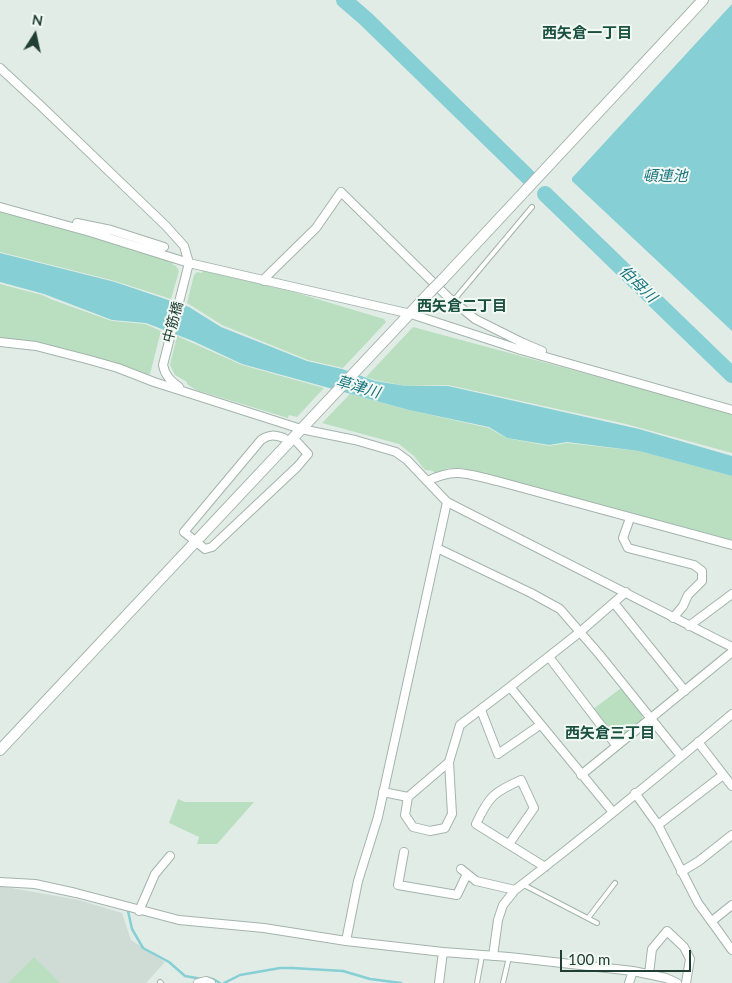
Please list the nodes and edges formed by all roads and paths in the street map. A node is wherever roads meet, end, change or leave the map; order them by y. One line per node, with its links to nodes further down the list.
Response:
1 (703, 0): 11 (street, bridge)
2 (0, 68): 8 (street)
3 (0, 202): 6 (street)
4 (0, 207): 6 (street)
5 (532, 207): 10 (lane)
6 (91, 230): 7 (street); 8 (street)
7 (164, 247)
8 (188, 267): 9 (street); 14 (street, 中筋橋)
9 (265, 279): 10 (street); 11 (street)
10 (454, 300): 13 (street)
11 (410, 314): 13 (street); 17 (street)
12 (0, 342): 14 (street)
13 (521, 346): 15 (street); 16 (street)
14 (184, 391): 17 (street)
15 (732, 406)
16 (732, 410)
17 (301, 428): 20 (street); 23 (street)
18 (284, 438): 23 (street)
19 (297, 442): 23 (street)
20 (426, 481): 21 (street); 22 (street)
21 (447, 502): 25 (street); 26 (street)
22 (630, 518): 24 (street); 29 (street)
23 (195, 542): 43 (street)
24 (732, 545)
25 (438, 548): 31 (street); 49 (street)
26 (626, 592): 28 (street); 29 (street)
27 (732, 594): 30 (street)
28 (614, 603): 31 (street); 36 (street)
29 (673, 618): 30 (street)
30 (689, 626): 32 (street)
31 (580, 632): 34 (street); 39 (street)
32 (732, 647)
33 (732, 652): 36 (street)
34 (548, 657): 35 (street); 42 (street)
35 (510, 688): 37 (street); 40 (street)
36 (685, 691): 39 (street)
37 (481, 710): 40 (street); 45 (street)
38 (732, 714): 41 (street)
39 (650, 718): 42 (street); 44 (street)
40 (540, 725): 46 (street)
41 (698, 742): 44 (street); 47 (street)
42 (616, 745): 46 (street)
43 (0, 750)
44 (681, 756): 50 (street)
45 (449, 762): 51 (street); 51 (street)
46 (581, 775): 52 (street)
47 (724, 776): 48 (street); 53 (street)
48 (732, 786)
49 (383, 792): 51 (street); 69 (street)
50 (635, 793): 52 (street); 53 (street)
51 (408, 797)
52 (612, 811): 58 (street)
53 (658, 825): 59 (street)
54 (732, 835): 59 (street)
55 (509, 844): 55 (street); 58 (street)
56 (404, 852): 63 (street)
57 (170, 856): 65 (street)
58 (545, 866): 62 (street)
59 (681, 872): 67 (street)
60 (0, 882): 65 (street)
61 (615, 883): 66 (lane)
62 (522, 884): 63 (street); 66 (lane)
63 (515, 890): 73 (street)
64 (732, 905): 67 (street)
65 (139, 911): 69 (street)
66 (588, 918): 68 (lane)
67 (712, 921): 70 (street)
68 (597, 923)
69 (346, 941): 71 (street)
70 (732, 950)
71 (443, 952): 72 (street); 79 (street)
72 (482, 955): 73 (street); 80 (lane)
73 (493, 956): 74 (street)
74 (508, 957): 75 (street); 81 (lane)
75 (633, 971): 76 (street); 82 (street)
76 (649, 974): 83 (street); 84 (street)
77 (198, 983): 78 (street)
78 (211, 983)
79 (439, 983)
80 (477, 983)
81 (503, 983)
82 (629, 983)
83 (677, 983)
84 (686, 983)

